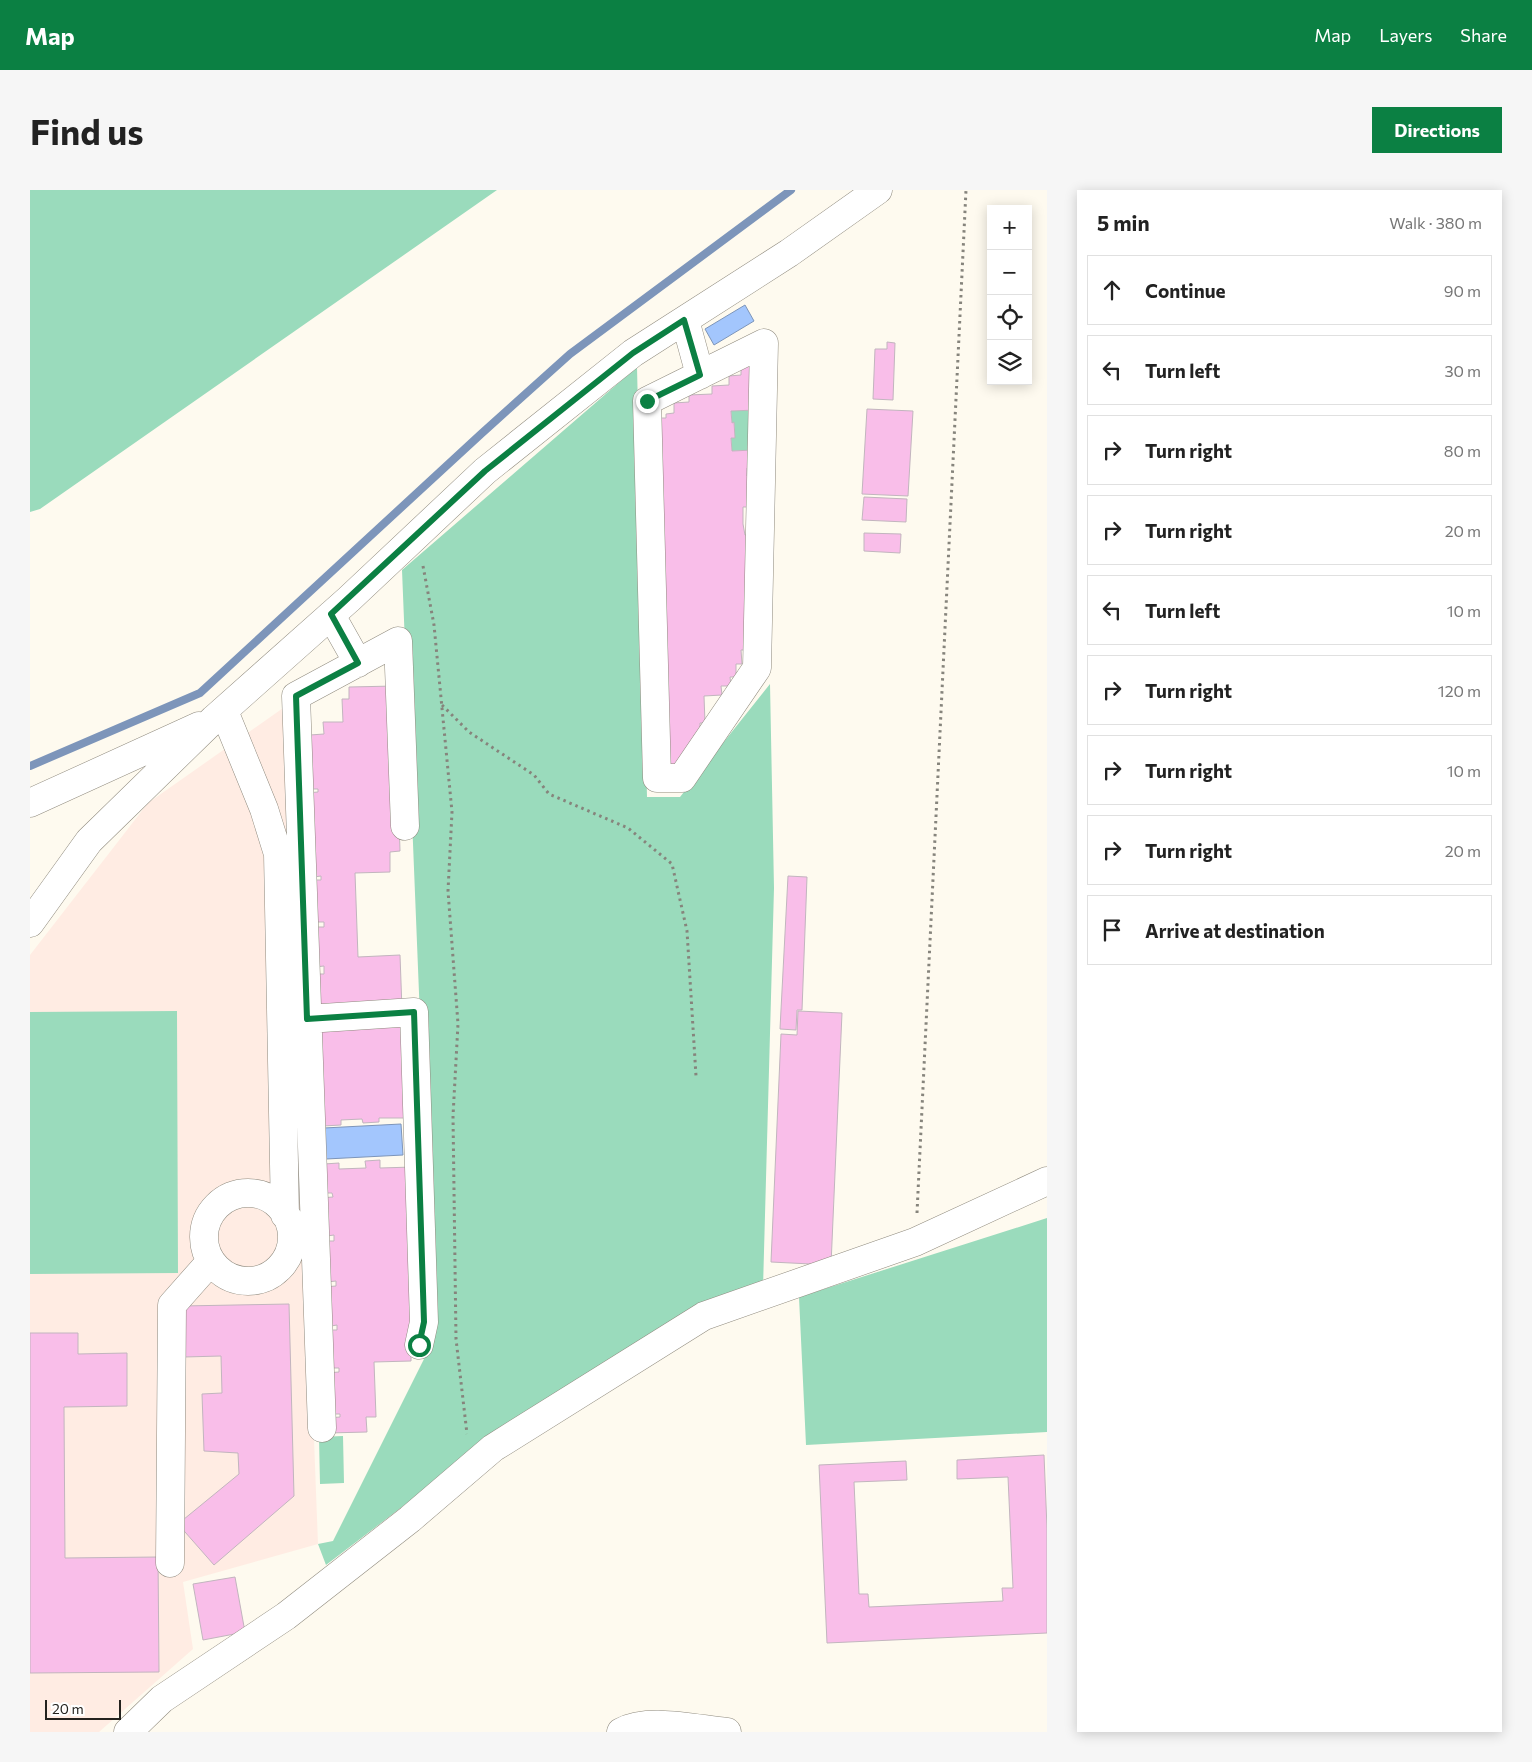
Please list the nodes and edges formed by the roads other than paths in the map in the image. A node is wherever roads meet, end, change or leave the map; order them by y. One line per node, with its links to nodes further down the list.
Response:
1 (878, 190): 2 (street)
2 (684, 320): 3 (street); 4 (street)
3 (700, 375): 3 (street)
4 (331, 614): 5 (street); 6 (street)
5 (358, 663): 8 (street); 10 (street)
6 (219, 715): 7 (street); 9 (street); 12 (street)
7 (30, 803)
8 (405, 826)
9 (30, 923)
10 (307, 1019): 14 (street); 15 (street)
11 (1047, 1181): 17 (street)
12 (285, 1215): 13 (street); 13 (street)
13 (211, 1261): 16 (street)
14 (419, 1345)
15 (322, 1428)
16 (170, 1564)
17 (128, 1732)
18 (621, 1732): 19 (street)
19 (727, 1732)

